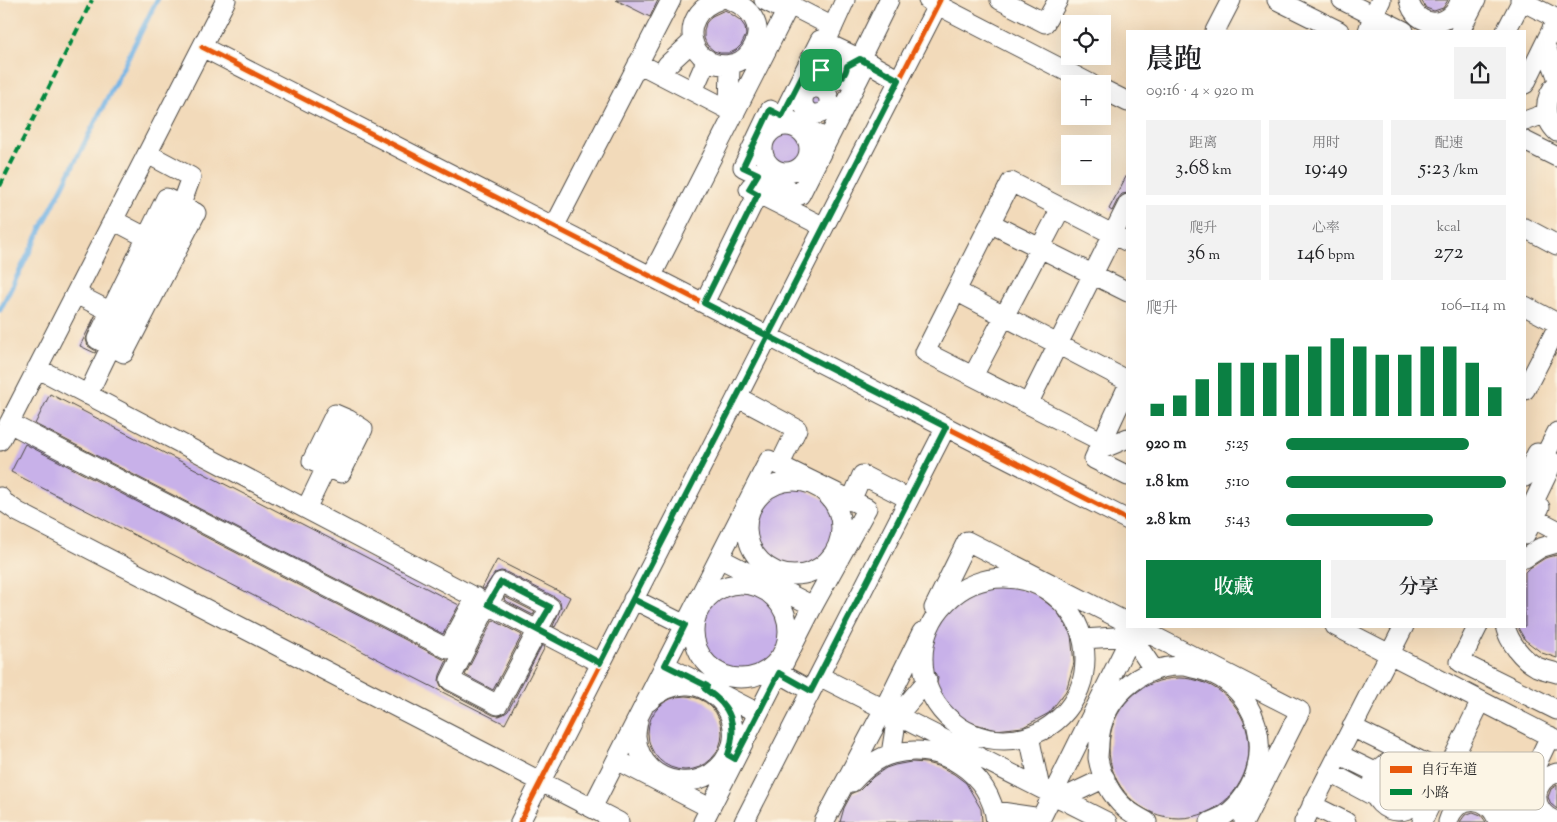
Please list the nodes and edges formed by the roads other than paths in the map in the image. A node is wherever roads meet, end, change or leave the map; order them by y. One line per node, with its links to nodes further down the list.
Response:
1 (226, 0): 29 (street)
2 (671, 0): 32 (street)
3 (718, 0): 27 (street)
4 (764, 0): 17 (street)
5 (845, 0): 40 (street)
6 (889, 0): 40 (street)
7 (1000, 0): 8 (street)
8 (1058, 0)
9 (1231, 0): 22 (street)
10 (1278, 0): 23 (street)
11 (1342, 0): 18 (street)
12 (1521, 0): 19 (street); 26 (street)
13 (739, 2): 20 (street)
14 (935, 2): 35 (street); 36 (street)
15 (1409, 3): 18 (street); 21 (street)
16 (1466, 5): 21 (street); 25 (street)
17 (788, 8): 20 (street); 30 (street); 40 (street)
18 (1372, 13): 24 (street)
19 (1557, 19): 28 (street)
20 (755, 22): 30 (street)
21 (1431, 26)
22 (1216, 30)
23 (1337, 30)
24 (1402, 30)
25 (1460, 30)
26 (1506, 30)
27 (693, 40): 31 (street); 34 (street)
28 (1553, 45): 37 (street); 38 (street)
29 (202, 47): 50 (street); 58 (street)
30 (759, 51): 33 (street); 43 (street)
31 (707, 59): 33 (street); 39 (street)
32 (638, 63): 39 (street); 58 (street)
33 (730, 64): 43 (street)
34 (667, 65)
35 (1074, 75)
36 (899, 80): 40 (street); 57 (street)
37 (1526, 81): 38 (street)
38 (1555, 83): 44 (street)
39 (693, 91): 43 (street)
40 (817, 91): 48 (street); 48 (street); 51 (street); 51 (street)
41 (1111, 94): 42 (street)
42 (1126, 101)
43 (732, 111): 66 (street)
44 (1547, 113): 45 (street); 46 (street)
45 (1526, 121)
46 (1557, 132)
47 (1526, 141): 49 (street)
48 (812, 153): 51 (street); 51 (street)
49 (1556, 153)
50 (148, 154): 54 (street); 55 (street)
51 (761, 177): 57 (street); 71 (street)
52 (1061, 208): 56 (street); 60 (street); 63 (street)
53 (1126, 212): 60 (street)
54 (175, 217): 61 (street); 61 (street)
55 (113, 220): 61 (street); 69 (street)
56 (990, 223): 63 (street); 67 (street)
57 (824, 226): 77 (street)
58 (554, 227): 66 (street)
59 (1526, 229): 62 (street)
60 (1120, 238): 65 (street)
61 (162, 245): 64 (street); 64 (street)
62 (1557, 245)
63 (1040, 248): 65 (street); 73 (street)
64 (147, 273): 70 (street); 70 (street)
65 (1093, 275): 68 (street); 78 (street)
66 (651, 277): 71 (street)
67 (956, 291): 73 (street); 81 (street)
68 (1126, 291)
69 (76, 294): 74 (street); 80 (street)
70 (135, 299): 74 (street); 74 (street)
71 (704, 303): 77 (street)
72 (1526, 307): 75 (street)
73 (1004, 316): 78 (street); 81 (street)
74 (125, 318): 79 (street); 79 (street)
75 (1557, 323)
76 (1557, 328): 83 (street)
77 (768, 336): 86 (street); 90 (street)
78 (1058, 344): 82 (street); 87 (street)
79 (111, 346): 85 (street)
80 (37, 368): 85 (street); 89 (street)
81 (973, 376): 87 (street)
82 (1126, 379)
83 (1526, 388)
84 (1126, 390): 94 (street)
85 (88, 395): 108 (street)
86 (737, 397): 96 (street); 123 (street)
87 (1028, 404): 94 (street)
88 (349, 420): 108 (street)
89 (9, 423): 93 (street); 124 (street)
90 (946, 427): 104 (street); 109 (street)
91 (1557, 432): 95 (street)
92 (1126, 439): 94 (street)
93 (0, 441)
94 (1099, 446): 97 (street)
95 (1544, 457): 98 (street); 102 (street); 110 (street)
96 (777, 463): 100 (street); 101 (street); 105 (street)
97 (1126, 475)
98 (1526, 475)
99 (1557, 475): 110 (street)
100 (813, 482): 101 (street); 106 (street)
101 (773, 485): 105 (street)
102 (1526, 492)
103 (0, 497): 184 (street)
104 (909, 499): 106 (street); 150 (street)
105 (752, 500): 112 (street); 116 (street)
106 (848, 503): 114 (street); 114 (street)
107 (1557, 504): 110 (street)
108 (306, 509): 124 (street)
109 (1126, 519)
110 (1532, 521): 111 (street); 113 (street)
111 (1557, 530)
112 (747, 534): 116 (street); 119 (street)
113 (1550, 545): 117 (street)
114 (840, 549): 118 (street); 125 (street)
115 (984, 550): 120 (street); 121 (street); 158 (street)
116 (722, 557): 119 (street); 122 (street); 127 (street)
117 (1526, 557)
118 (803, 574): 119 (street); 125 (street)
119 (765, 579): 122 (street); 125 (street); 126 (street)
120 (979, 582): 121 (street); 148 (street)
121 (1042, 584): 128 (street); 136 (street)
122 (730, 585): 137 (street)
123 (633, 599): 127 (street); 140 (street)
124 (482, 600): 135 (street); 135 (street); 135 (street)
125 (811, 608): 126 (street); 144 (street)
126 (785, 617): 147 (street)
127 (685, 625): 141 (street)
128 (1126, 625)
129 (1133, 628): 136 (street); 143 (street); 145 (street); 154 (street)
130 (1339, 628): 139 (street)
131 (1403, 628): 139 (street)
132 (1477, 628): 138 (street)
133 (1494, 628): 138 (street)
134 (1505, 628): 142 (street)
135 (537, 629): 140 (street)
136 (1083, 639): 152 (street)
137 (695, 642): 141 (street); 149 (street)
138 (1466, 650): 153 (street)
139 (1390, 654): 155 (street); 161 (street)
140 (600, 663): 184 (street)
141 (668, 663): 149 (street); 151 (street); 157 (street)
142 (1536, 666): 146 (street); 153 (street)
143 (1154, 670): 145 (street); 154 (street)
144 (779, 673): 150 (street); 159 (street)
145 (1217, 673): 162 (street); 163 (street)
146 (1557, 673)
147 (751, 676): 149 (street); 159 (street)
148 (927, 681): 158 (street); 167 (street)
149 (709, 682): 151 (street); 159 (street); 160 (street)
150 (815, 684): 158 (street); 201 (street)
151 (673, 686): 157 (street)
152 (1080, 689): 154 (street); 164 (street)
153 (1523, 693): 156 (street)
154 (1105, 701): 180 (street); 185 (street)
155 (1481, 701): 165 (street); 169 (street)
156 (1557, 710)
157 (642, 711): 166 (street); 174 (street)
158 (890, 713): 167 (street); 170 (street); 202 (street)
159 (755, 714): 160 (street); 172 (street)
160 (733, 725): 172 (street)
161 (1352, 727): 168 (street); 171 (street)
162 (1258, 728): 163 (street); 183 (street)
163 (1290, 730): 183 (street)
164 (1029, 736): 167 (street); 185 (street)
165 (1552, 739): 173 (street); 178 (street)
166 (638, 745): 174 (street); 182 (street)
167 (959, 745): 170 (street); 185 (street); 195 (street)
168 (1395, 752)
169 (1458, 752)
170 (891, 754): 203 (street)
171 (1338, 754): 176 (street); 177 (street)
172 (732, 757): 179 (street); 193 (street)
173 (1544, 758)
174 (619, 760): 182 (street); 189 (street)
175 (1380, 770): 177 (street)
176 (1329, 772): 187 (street); 188 (street)
177 (1377, 773): 186 (street)
178 (1556, 773): 181 (street)
179 (707, 777): 182 (street); 193 (street)
180 (1105, 778): 185 (street); 198 (street)
181 (1544, 778)
182 (660, 779): 193 (street)
183 (1260, 780): 206 (street); 207 (street)
184 (541, 782): 189 (street); 199 (street)
185 (1055, 796): 197 (street); 204 (street); 205 (street)
186 (1380, 802)
187 (1312, 805): 208 (street); 209 (street)
188 (1380, 807)
189 (592, 808): 200 (street)
190 (1385, 810): 210 (street)
191 (1392, 810): 192 (street)
192 (1406, 810)
193 (704, 811)
194 (1503, 811): 196 (street)
195 (996, 817): 197 (street)
196 (1546, 817)
197 (1040, 820)
198 (1143, 821)
199 (520, 822)
200 (619, 822)
201 (744, 822)
202 (824, 822)
203 (836, 822)
204 (1069, 822)
205 (1106, 822)
206 (1210, 822)
207 (1244, 822)
208 (1304, 822)
209 (1346, 822)
210 (1413, 822)

